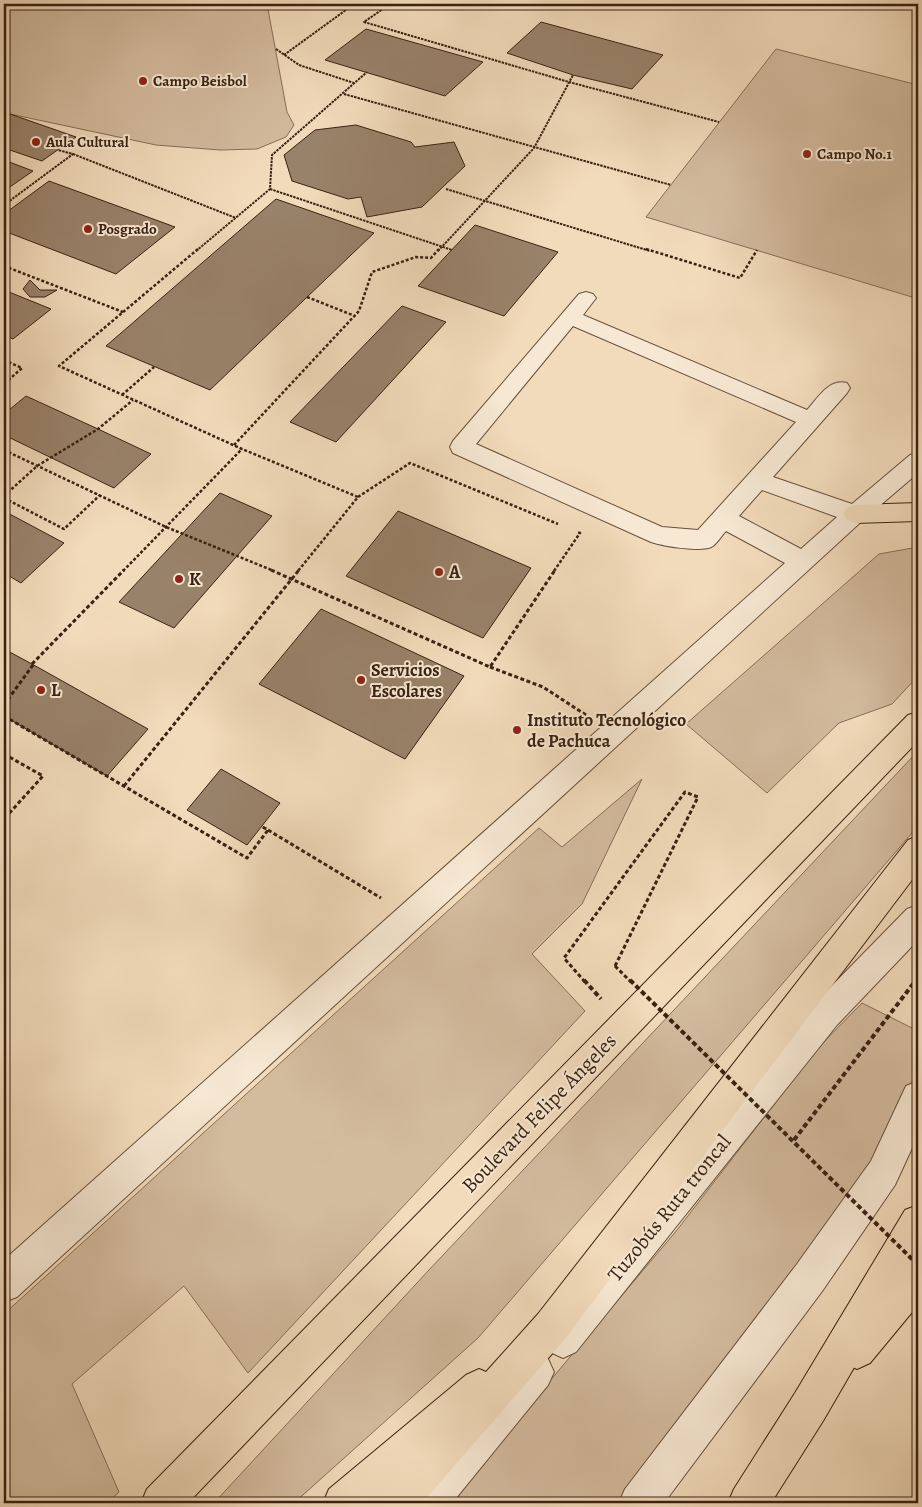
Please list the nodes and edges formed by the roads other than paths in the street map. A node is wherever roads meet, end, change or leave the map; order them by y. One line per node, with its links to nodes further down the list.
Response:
1 (586, 298): 2 (street)
2 (570, 317): 4 (street); 9 (street)
3 (839, 388): 4 (street)
4 (811, 420): 6 (street)
5 (918, 461): 8 (street)
6 (758, 480): 8 (street); 9 (street)
7 (918, 512): 8 (main road)
8 (855, 514): 10 (street)
9 (724, 518): 10 (street)
10 (804, 561): 19 (street)
11 (918, 723): 22 (main road, Boulevard Felipe Ángeles)
12 (918, 849): 20 (main road)
13 (918, 918): 25 (street, Tuzobús Ruta troncal)
14 (918, 1098): 16 (street)
15 (918, 1127): 16 (street)
16 (882, 1174): 26 (street)
17 (918, 1223): 21 (main road)
18 (918, 1277): 21 (main road)
19 (4, 1284)
20 (551, 1327): 23 (main road); 24 (main road)
21 (809, 1407): 27 (main road)
22 (161, 1503)
23 (344, 1503)
24 (396, 1503)
25 (426, 1503)
26 (639, 1503)
27 (748, 1503)

